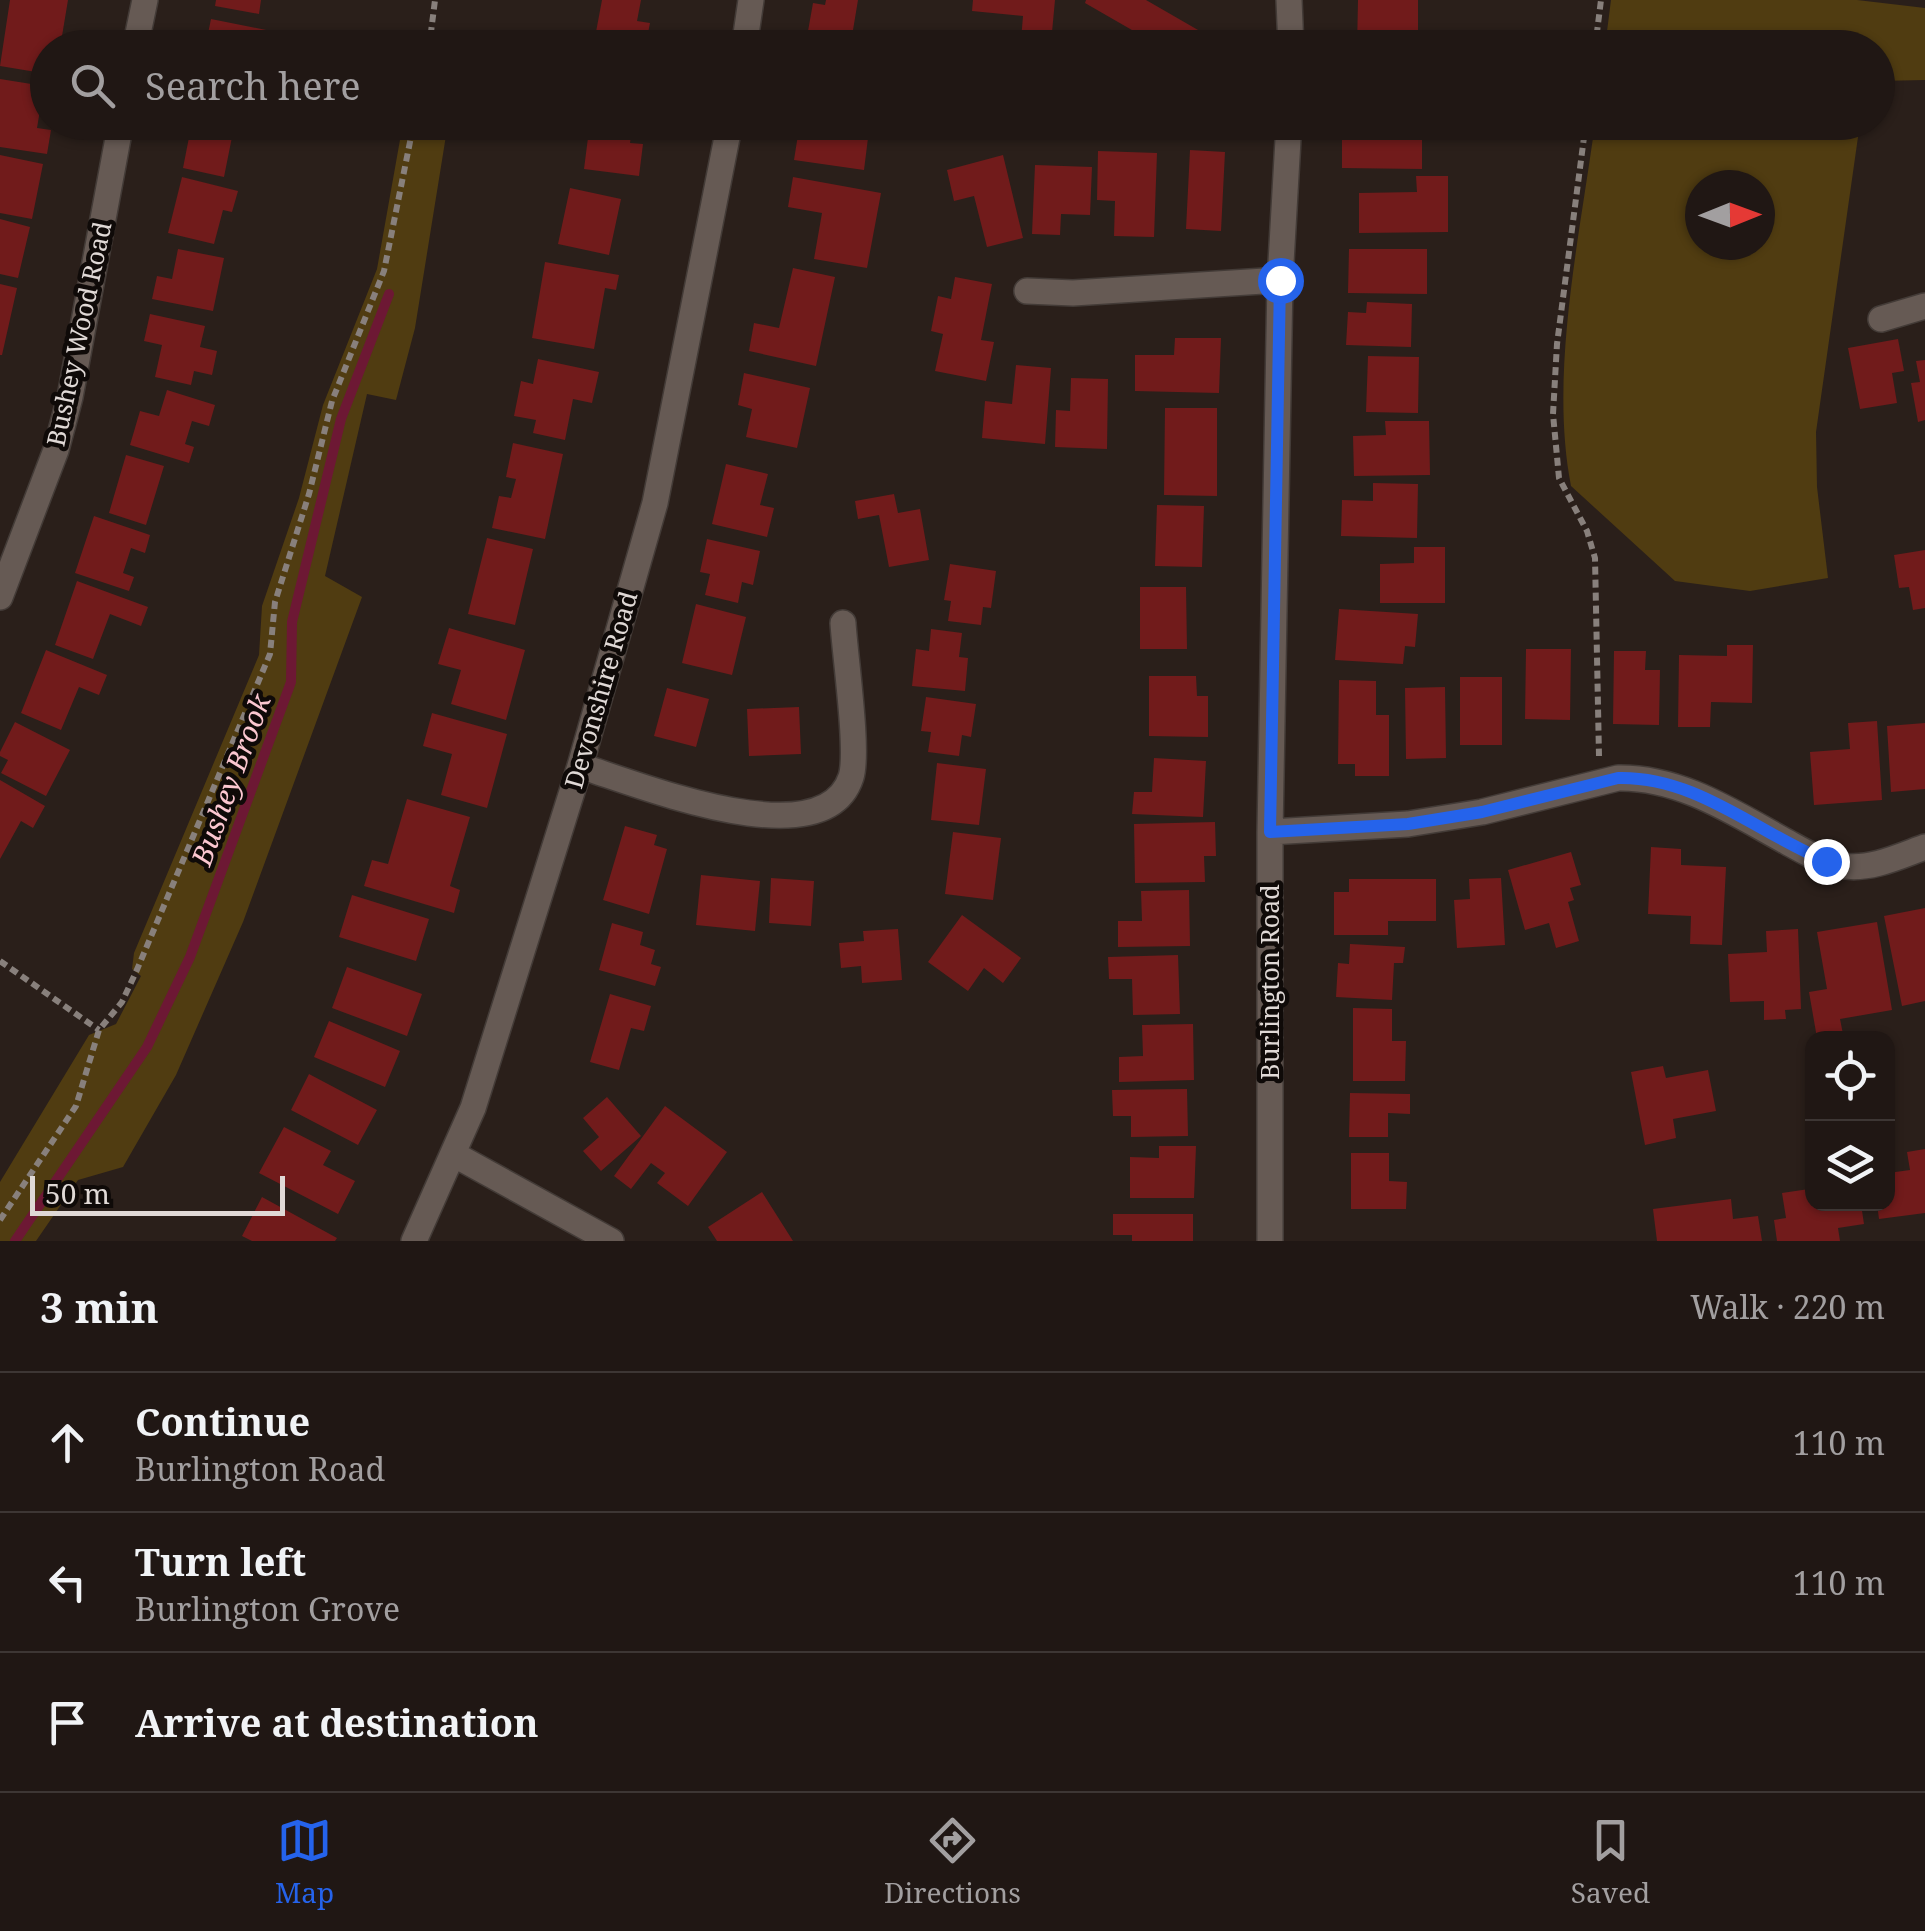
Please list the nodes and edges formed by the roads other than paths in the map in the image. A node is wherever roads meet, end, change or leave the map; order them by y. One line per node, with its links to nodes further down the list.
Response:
1 (145, 0): 4 (street)
2 (751, 0): 5 (street)
3 (1290, 0): 6 (street)
4 (139, 30)
5 (747, 30)
6 (1291, 30)
7 (119, 140): 14 (street, Bushey Wood Road)
8 (726, 140): 16 (street, Devonshire Road)
9 (1289, 140): 10 (street, Burlington Road)
10 (1280, 280): 11 (street); 17 (street, Burlington Road)
11 (1027, 291)
12 (1925, 306): 13 (street)
13 (1881, 320)
14 (0, 597)
15 (842, 624): 16 (street)
16 (580, 766): 19 (street, Devonshire Road)
17 (1270, 832): 18 (street); 22 (street, Burlington Road)
18 (1925, 847)
19 (454, 1155): 20 (street, Devonshire Road); 21 (street)
20 (414, 1241)
21 (611, 1241)
22 (1270, 1241)

